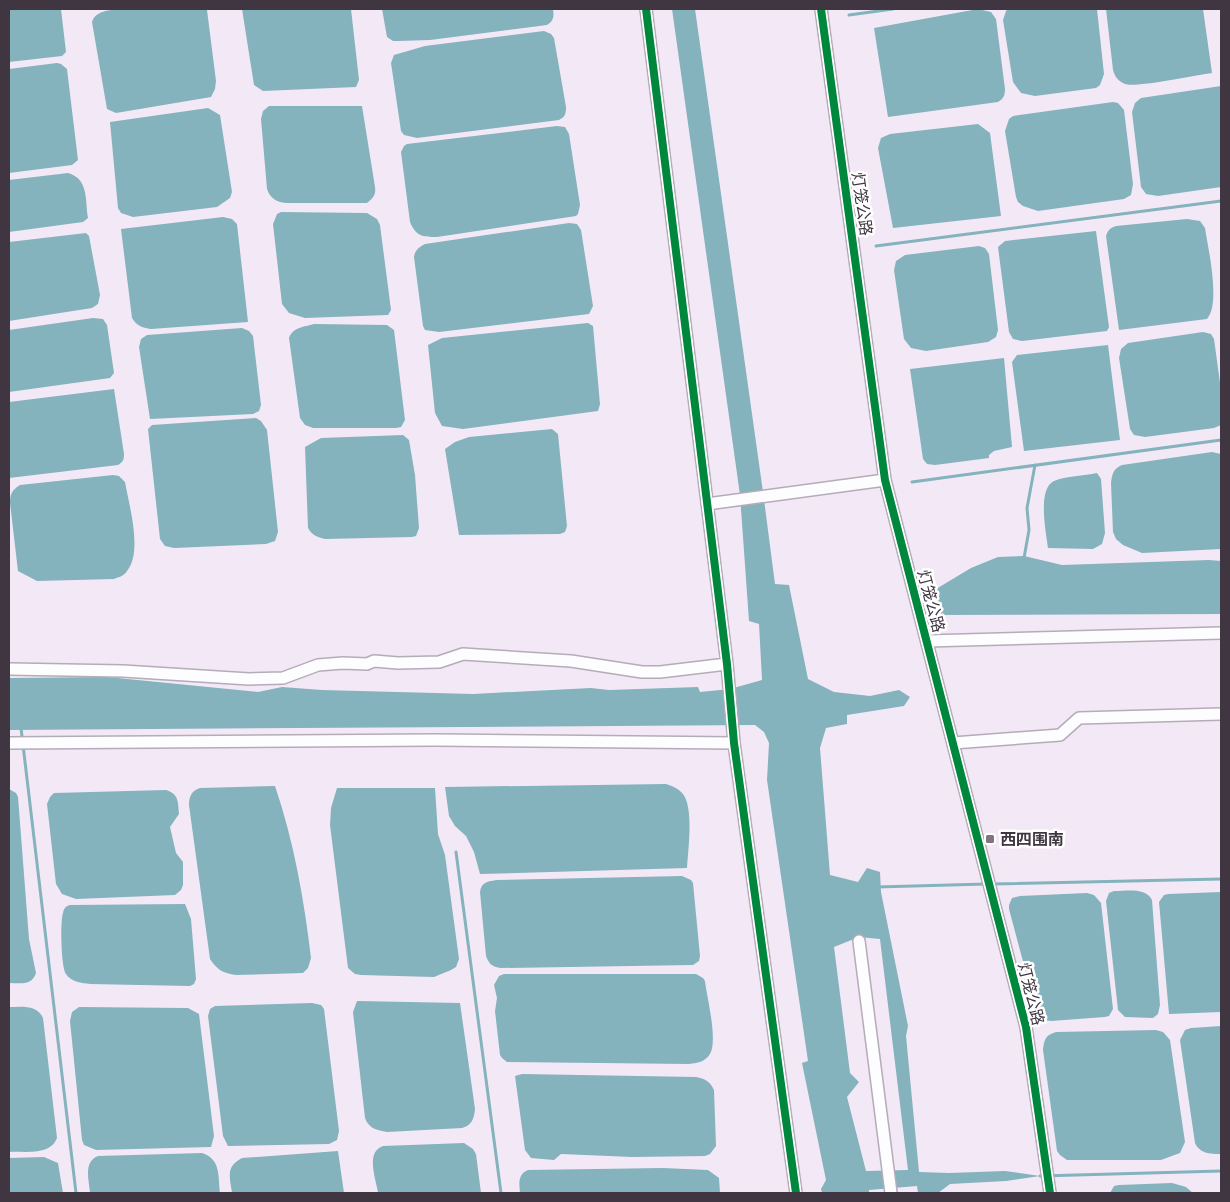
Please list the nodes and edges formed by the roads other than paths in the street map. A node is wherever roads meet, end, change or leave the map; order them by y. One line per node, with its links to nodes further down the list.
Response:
1 (646, 9): 4 (street)
2 (821, 9): 3 (street, 灯笼公路)
3 (885, 480): 4 (street); 6 (street, 灯笼公路)
4 (707, 504): 7 (street)
5 (1221, 632): 6 (street)
6 (927, 641): 12 (street, 灯笼公路)
7 (727, 664): 8 (street); 10 (street)
8 (9, 669)
9 (1221, 714): 12 (street)
10 (734, 742): 11 (street); 16 (street)
11 (12, 743)
12 (953, 743): 14 (street, 灯笼公路)
13 (858, 941): 15 (street)
14 (1049, 1188)
15 (891, 1192)
16 (796, 1193)

